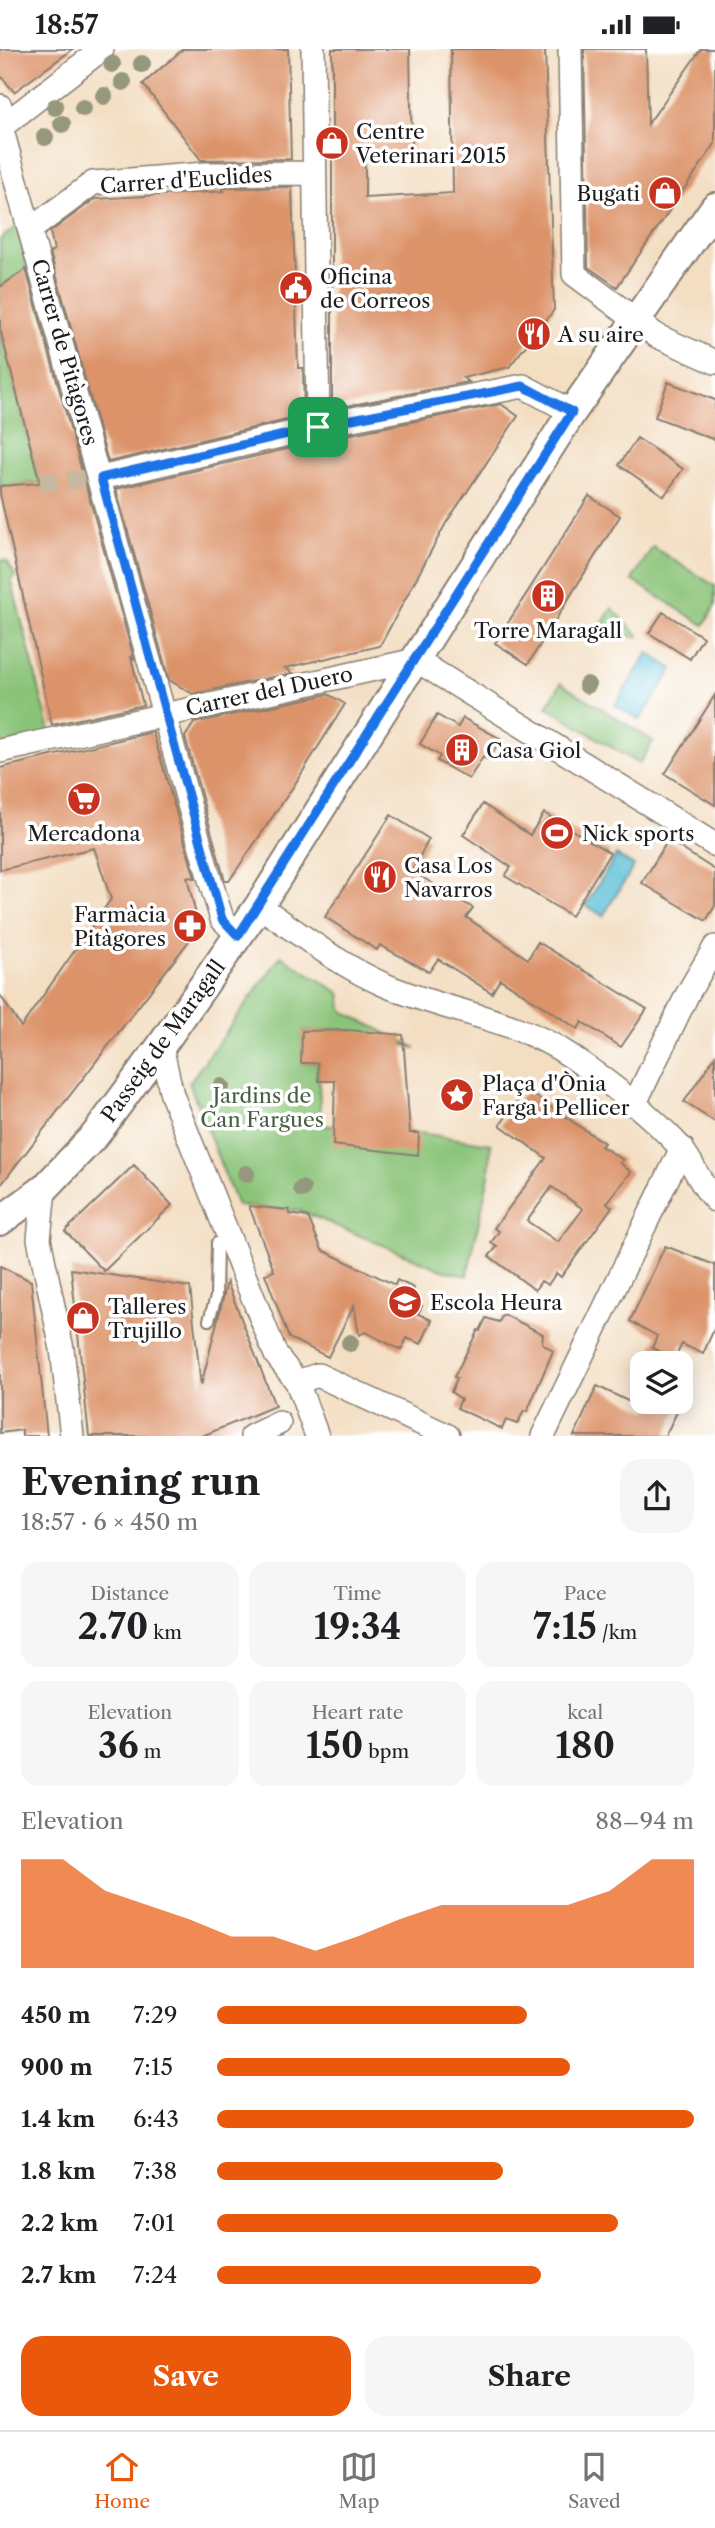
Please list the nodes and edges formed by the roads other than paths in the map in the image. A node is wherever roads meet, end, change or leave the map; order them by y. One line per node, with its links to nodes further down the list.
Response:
1 (102, 49): 5 (street)
2 (313, 49): 6 (street)
3 (570, 49): 9 (street)
4 (0, 106): 5 (street, Carrer de Pitàgores)
5 (0, 127): 8 (street, Carrer de Pitàgores)
6 (314, 173): 8 (street, Carrer d'Euclides); 12 (street)
7 (715, 207): 9 (street, Passeig de Maragall)
8 (30, 230): 13 (street, Carrer de Pitàgores)
9 (635, 321): 10 (street); 11 (street, Passeig de Maragall)
10 (715, 362)
11 (572, 412): 12 (street); 14 (street, Passeig de Maragall)
12 (318, 427): 13 (street)
13 (101, 478): 15 (street, Carrer de Pitàgores)
14 (416, 660): 15 (street, Carrer del Duero); 17 (street); 18 (street, Passeig de Maragall)
15 (163, 714): 16 (street, Carrer del Duero); 19 (street, Carrer de Pitàgores)
16 (0, 751)
17 (715, 845)
18 (259, 906): 19 (street, Passeig de Maragall); 22 (street)
19 (238, 936): 21 (street, Passeig de Maragall)
20 (715, 947): 22 (street)
21 (161, 1047): 24 (street, Passeig de Maragall); 27 (street)
22 (634, 1105): 23 (street)
23 (682, 1148): 25 (street); 35 (street)
24 (44, 1189): 26 (street, Passeig de Maragall); 31 (street)
25 (715, 1200)
26 (0, 1221)
27 (230, 1237): 28 (lane); 29 (street)
28 (209, 1320)
29 (297, 1382): 33 (street); 34 (street)
30 (279, 1423): 32 (street)
31 (72, 1436)
32 (252, 1436)
33 (317, 1436)
34 (448, 1436)
35 (543, 1436)

